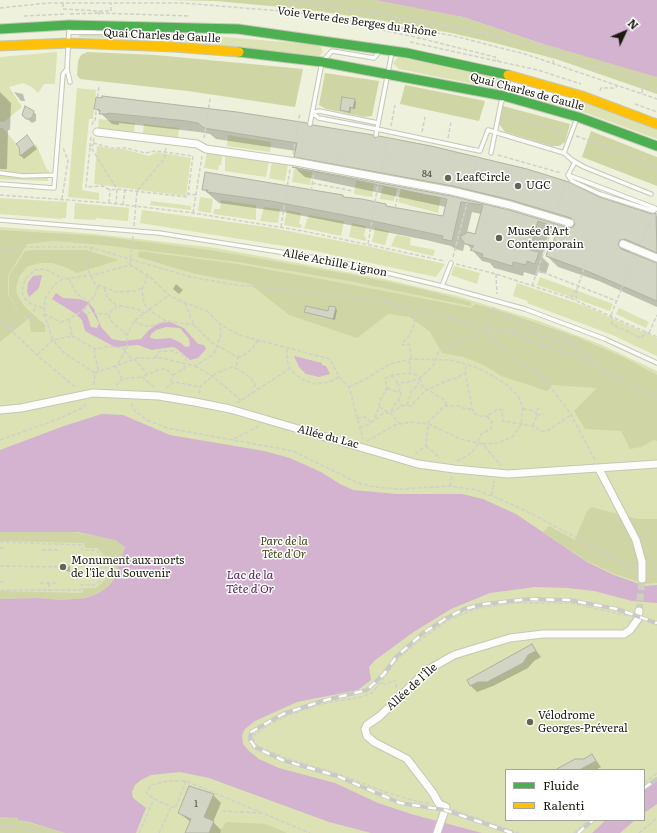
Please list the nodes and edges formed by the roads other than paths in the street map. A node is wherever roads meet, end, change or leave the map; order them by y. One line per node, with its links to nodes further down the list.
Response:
1 (69, 29): 2 (main road, Quai Charles de Gaulle); 3 (lane); 5 (main road, Quai Charles de Gaulle)
2 (0, 30)
3 (69, 43): 4 (main road, Quai Charles de Gaulle); 7 (main road, Quai Charles de Gaulle); 8 (lane)
4 (0, 46)
5 (382, 49): 6 (main road, Quai Charles de Gaulle); 7 (lane)
6 (392, 50): 9 (lane); 10 (main road, Quai Charles de Gaulle)
7 (322, 62): 9 (main road, Quai Charles de Gaulle); 15 (lane)
8 (67, 69): 11 (lane); 29 (lane)
9 (387, 73): 13 (main road, Quai Charles de Gaulle); 17 (lane)
10 (504, 74): 12 (lane); 14 (main road, Quai Charles de Gaulle)
11 (70, 82)
12 (512, 84): 13 (lane); 14 (lane)
13 (504, 96): 16 (main road, Quai Charles de Gaulle); 21 (lane)
14 (582, 96): 19 (main road, Quai Charles de Gaulle)
15 (312, 113): 17 (lane); 18 (lane); 20 (lane)
16 (578, 117): 24 (main road, Quai Charles de Gaulle); 26 (lane)
17 (378, 123): 20 (lane)
18 (310, 124)
19 (657, 124)
20 (377, 129): 21 (lane); 23 (lane)
21 (495, 132): 25 (lane); 26 (lane)
22 (95, 135): 34 (street)
23 (376, 135)
24 (657, 146)
25 (491, 153)
26 (564, 153): 27 (lane)
27 (575, 162): 30 (lane); 32 (lane)
28 (0, 173): 29 (lane)
29 (55, 175): 31 (lane)
30 (568, 175): 30 (lane)
31 (0, 184)
32 (651, 194)
33 (0, 220): 38 (lane, Allée Achille Lignon)
34 (570, 223)
35 (623, 244): 36 (street)
36 (657, 258)
37 (451, 263): 38 (lane)
38 (442, 286): 39 (lane, Allée Achille Lignon)
39 (657, 363)
40 (0, 410): 42 (street, Allée du Lac)
41 (657, 464): 42 (street, Allée du Lac)
42 (600, 469): 43 (street)
43 (642, 577)
44 (638, 615): 45 (street, Allée de l'Île)
45 (437, 833)

